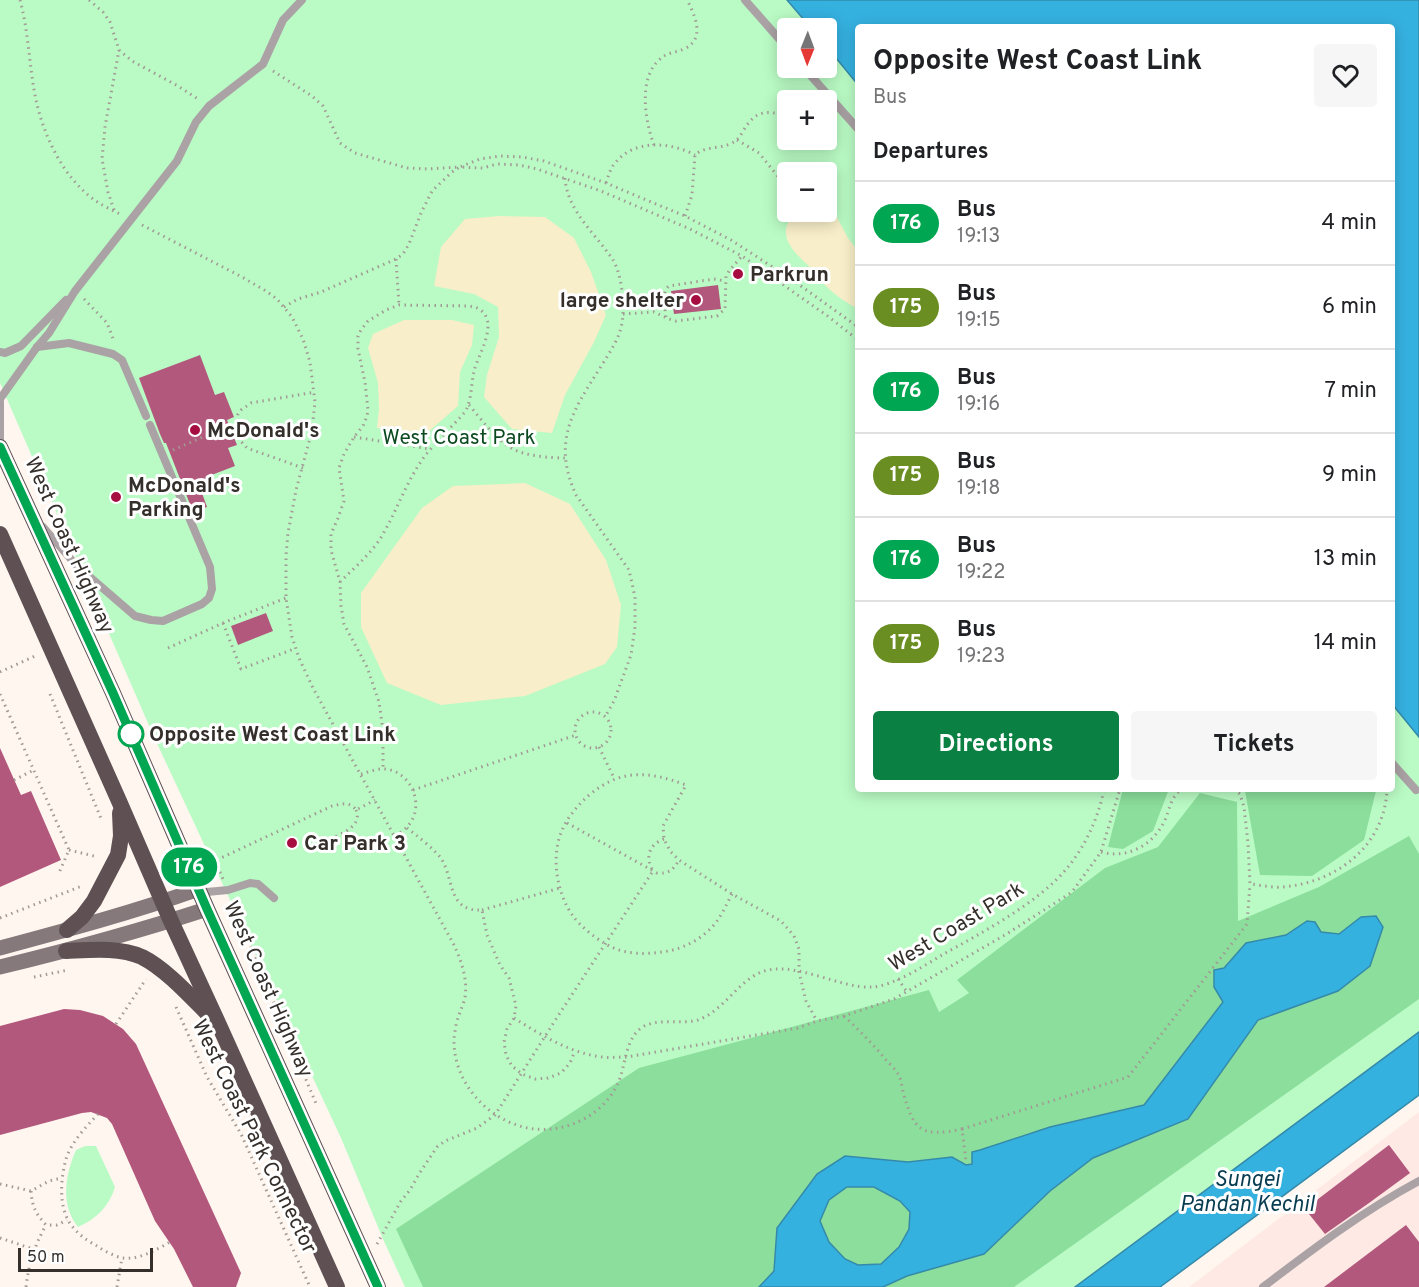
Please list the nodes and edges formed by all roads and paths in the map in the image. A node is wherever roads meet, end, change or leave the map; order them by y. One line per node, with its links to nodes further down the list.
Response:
1 (20, 0): 20 (path, West Coast Park)
2 (89, 0): 7 (path)
3 (302, 0): 8 (lane)
4 (687, 0): 14 (path)
5 (745, 0): 6 (lane)
6 (777, 36)
7 (119, 50): 10 (path); 20 (path)
8 (263, 64): 10 (lane); 16 (path)
9 (813, 78): 12 (lane)
10 (209, 106): 22 (lane)
11 (777, 114): 13 (path)
12 (855, 126)
13 (737, 140): 15 (path); 17 (path)
14 (654, 145): 15 (path); 19 (path)
15 (695, 155): 21 (path)
16 (460, 167): 18 (path); 19 (path); 24 (path)
17 (777, 175)
18 (565, 178): 23 (path); 31 (path)
19 (606, 183): 21 (path)
20 (115, 212): 22 (path, West Coast Park)
21 (685, 216): 27 (path)
22 (131, 220): 28 (lane); 30 (path, West Coast Park)
23 (742, 256): 26 (path); 34 (path)
24 (396, 259): 29 (path); 30 (path)
25 (809, 267): 27 (path)
26 (725, 281): 32 (path); 32 (path)
27 (794, 281): 33 (path)
28 (75, 291): 35 (lane); 36 (lane); 37 (path)
29 (399, 305): 39 (path); 43 (path)
30 (284, 307): 38 (path, West Coast Park)
31 (623, 314): 32 (path); 48 (path)
32 (666, 317)
33 (855, 325)
34 (855, 338)
35 (37, 347): 37 (lane); 44 (lane)
36 (0, 352)
37 (122, 360): 40 (lane)
38 (315, 392): 42 (path); 49 (path, West Coast Park)
39 (469, 405): 46 (path); 48 (path)
40 (146, 416)
41 (150, 425): 47 (lane)
42 (236, 427): 47 (path); 49 (path)
43 (354, 437): 46 (path); 52 (path)
44 (0, 439)
45 (0, 447): 50 (highway, West Coast Highway)
46 (430, 449): 52 (path)
47 (162, 455): 50 (lane)
48 (565, 458): 61 (path)
49 (303, 468): 53 (path, West Coast Park)
50 (31, 513): 92 (highway, West Coast Highway)
51 (0, 534): 78 (highway)
52 (340, 582): 65 (path)
53 (286, 598): 54 (path); 57 (path, West Coast Park)
54 (223, 623): 56 (path); 57 (path)
55 (31, 646): 58 (path)
56 (168, 648)
57 (295, 649): 67 (path, West Coast Park)
58 (0, 672)
59 (49, 689): 82 (path)
60 (0, 694): 66 (path)
61 (605, 717): 62 (path); 63 (path)
62 (576, 735): 63 (path); 70 (path)
63 (599, 747): 68 (path)
64 (1395, 766): 71 (lane)
65 (383, 768): 67 (path); 70 (path)
66 (34, 770): 69 (path); 87 (path)
67 (361, 774): 77 (path, West Coast Park)
68 (614, 778): 80 (path); 84 (path)
69 (14, 780)
70 (413, 790): 81 (path)
71 (1416, 790)
72 (1103, 792): 115 (path, West Coast Park)
73 (1119, 792): 88 (path)
74 (1179, 792): 88 (path)
75 (1238, 792): 95 (path)
76 (1387, 792): 95 (path)
77 (375, 800): 79 (path); 83 (path, West Coast Park)
78 (119, 801): 94 (highway); 101 (highway)
79 (356, 810): 85 (path); 90 (path)
80 (567, 823): 91 (path); 96 (path)
81 (407, 828): 83 (path); 103 (path)
82 (106, 830)
83 (394, 837): 129 (path, West Coast Park)
84 (664, 839): 89 (path); 91 (path)
85 (320, 843)
86 (101, 848): 87 (path)
87 (69, 850): 93 (path)
88 (1101, 852): 116 (path)
89 (679, 860): 91 (path); 99 (path)
90 (215, 861): 92 (path); 98 (path)
91 (653, 871): 107 (path)
92 (191, 872): 97 (highway, West Coast Highway)
93 (59, 873)
94 (107, 879): 104 (path); 106 (highway)
95 (1250, 884): 130 (path)
96 (560, 888): 103 (path); 107 (path)
97 (199, 889): 98 (lane); 101 (main road); 102 (highway, West Coast Highway)
98 (228, 890): 100 (lane); 127 (path)
99 (732, 894): 107 (path); 112 (path)
100 (274, 898)
101 (163, 902): 105 (highway); 106 (main road)
102 (207, 909): 105 (main road); 147 (highway, West Coast Highway)
103 (482, 910): 119 (path)
104 (0, 918)
105 (171, 921): 109 (main road); 122 (highway)
106 (67, 930): 108 (main road)
107 (605, 944): 123 (path)
108 (0, 948)
109 (66, 951): 110 (main road); 122 (highway)
110 (0, 967)
111 (70, 969): 114 (path)
112 (799, 972): 115 (path, West Coast Park); 120 (path); 125 (path, West Coast Park)
113 (139, 973): 121 (path)
114 (35, 977)
115 (898, 979): 116 (path)
116 (907, 992): 118 (path)
117 (172, 998): 145 (path, West Coast Park Connector)
118 (844, 1016): 120 (path); 130 (path)
119 (514, 1018): 123 (path); 126 (path)
120 (817, 1021): 125 (path)
121 (116, 1024)
122 (219, 1025): 146 (highway)
123 (544, 1037): 124 (path); 126 (path)
124 (575, 1051): 125 (path); 126 (path)
125 (626, 1057): 129 (path, West Coast Park)
126 (522, 1074): 129 (path)
127 (319, 1112)
128 (99, 1114): 132 (path)
129 (495, 1115): 141 (path)
130 (962, 1129): 131 (path)
131 (966, 1161)
132 (62, 1178): 135 (path); 136 (path)
133 (1419, 1181): 148 (lane)
134 (0, 1184): 135 (path)
135 (31, 1191): 137 (path)
136 (68, 1220): 137 (path); 142 (path)
137 (46, 1225): 140 (path)
138 (0, 1238): 140 (path)
139 (170, 1242): 142 (path)
140 (33, 1250): 143 (path)
141 (380, 1251)
142 (122, 1258): 144 (path)
143 (26, 1287)
144 (117, 1287)
145 (310, 1287)
146 (337, 1287)
147 (378, 1287)
148 (1263, 1287)

